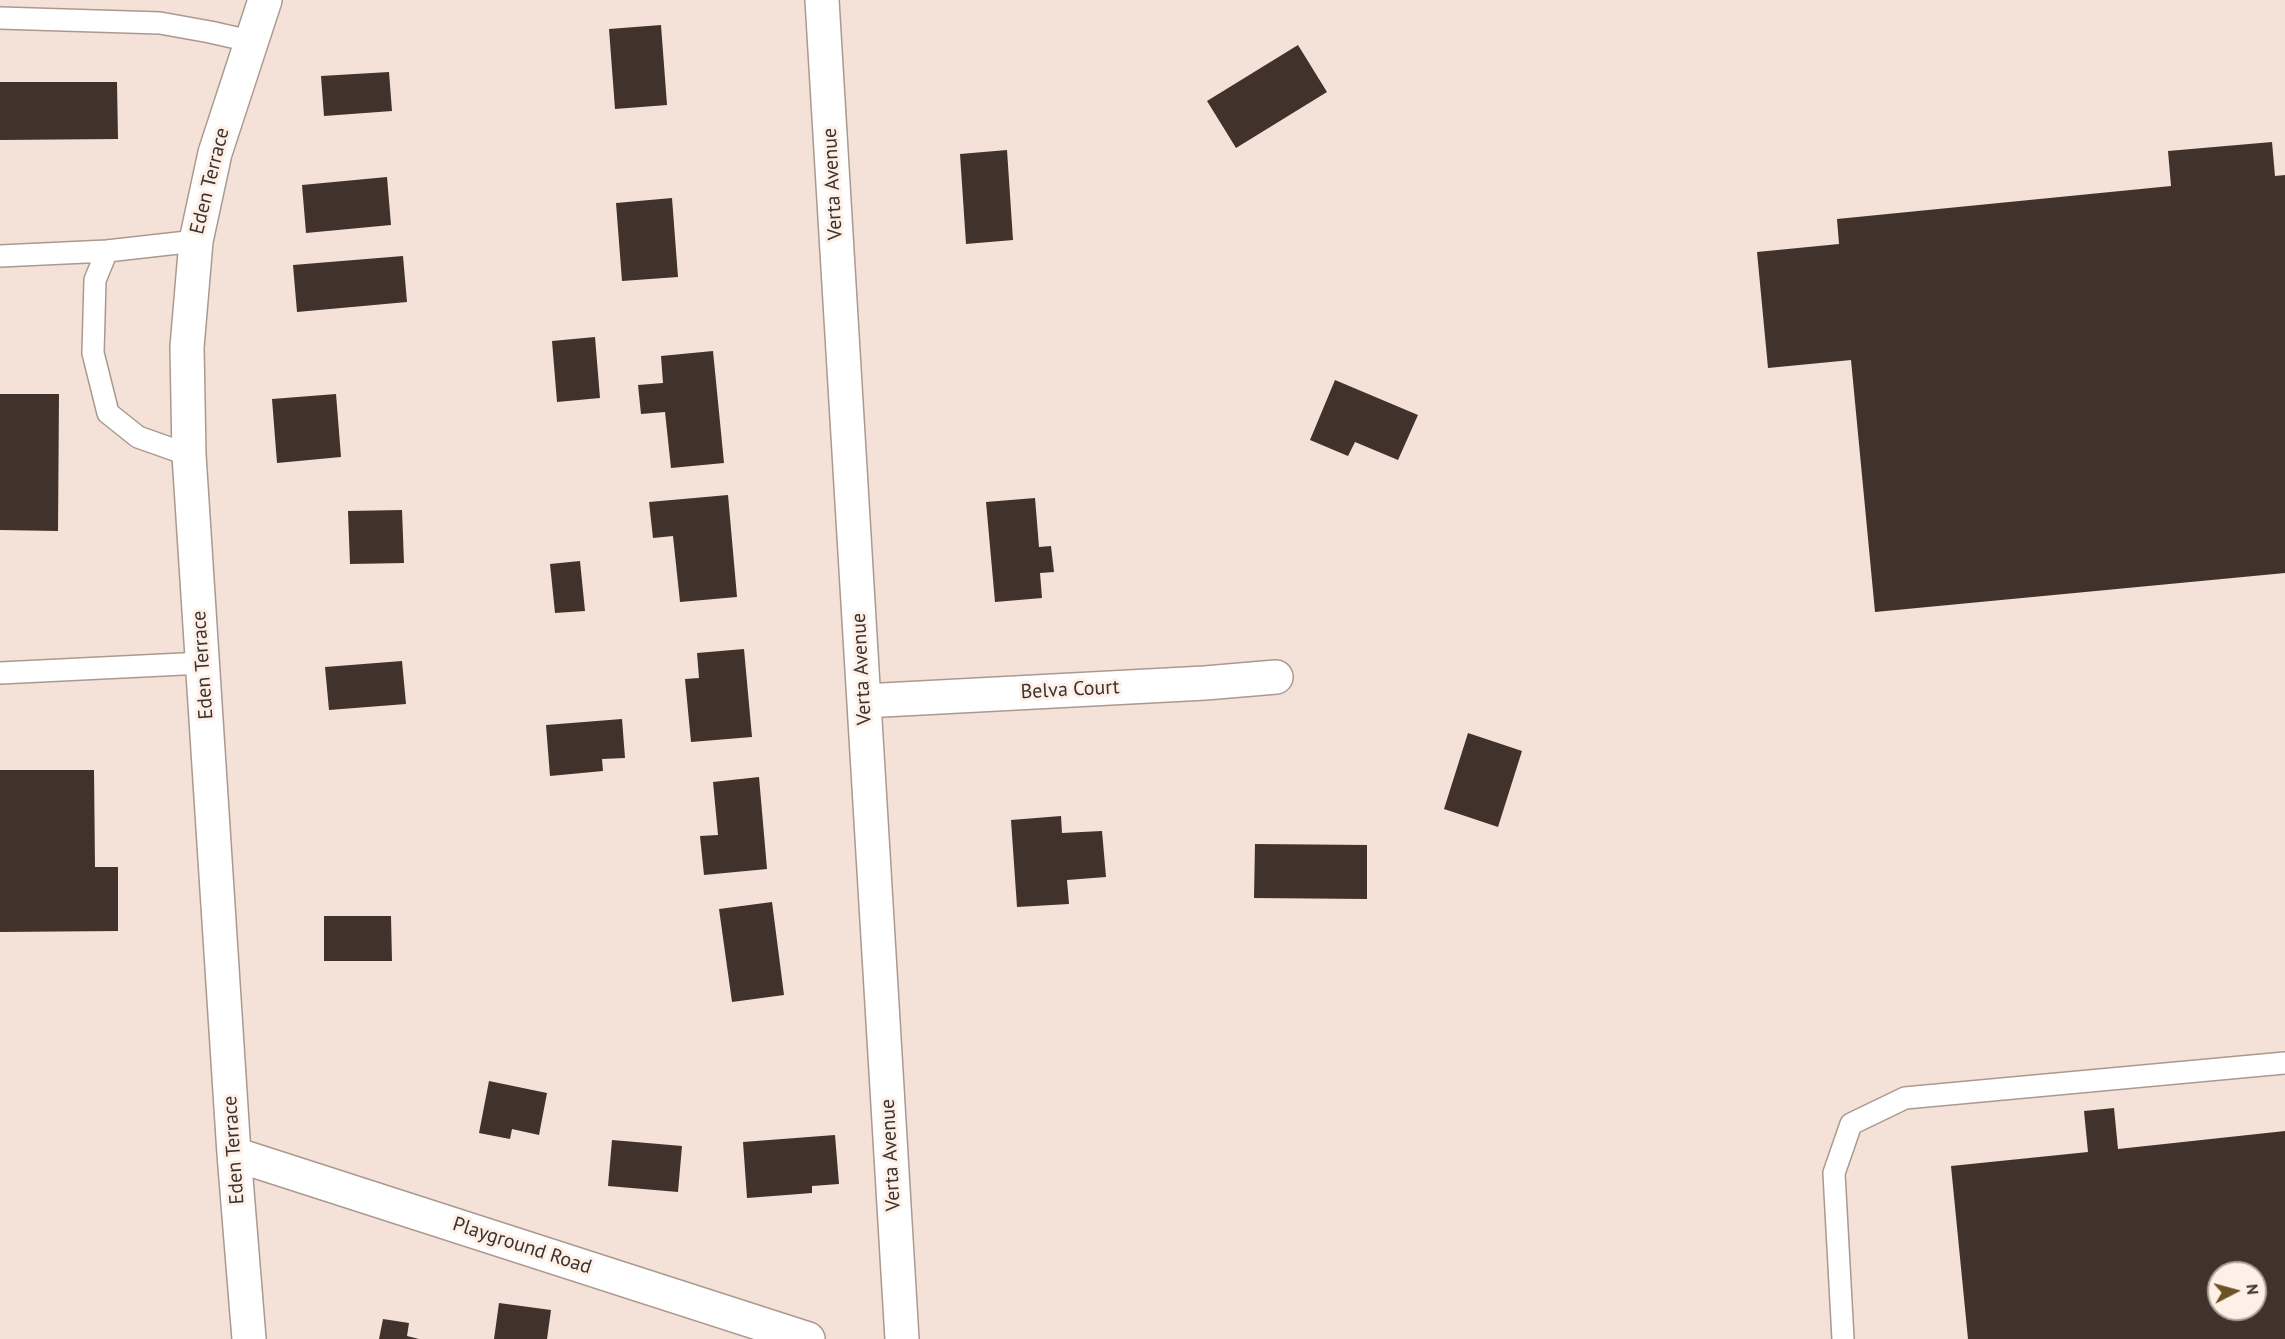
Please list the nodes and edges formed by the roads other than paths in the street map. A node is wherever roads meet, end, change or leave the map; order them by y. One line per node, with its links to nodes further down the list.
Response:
1 (265, 0): 4 (street, Eden Terrace)
2 (822, 0): 12 (street, Verta Avenue)
3 (0, 18): 4 (lane)
4 (250, 41): 5 (street, Eden Terrace)
5 (196, 241): 6 (lane); 8 (street, Eden Terrace)
6 (107, 251): 7 (lane); 8 (lane)
7 (0, 256)
8 (189, 455): 9 (street, Eden Terrace)
9 (202, 663): 10 (lane); 14 (street, Eden Terrace)
10 (0, 673)
11 (1276, 677): 12 (street, Belva Court)
12 (864, 701): 17 (street, Verta Avenue)
13 (2285, 1063): 18 (lane)
14 (234, 1154): 15 (street, Eden Terrace); 16 (street, Playground Road)
15 (249, 1339)
16 (808, 1339)
17 (902, 1339)
18 (1843, 1339)

